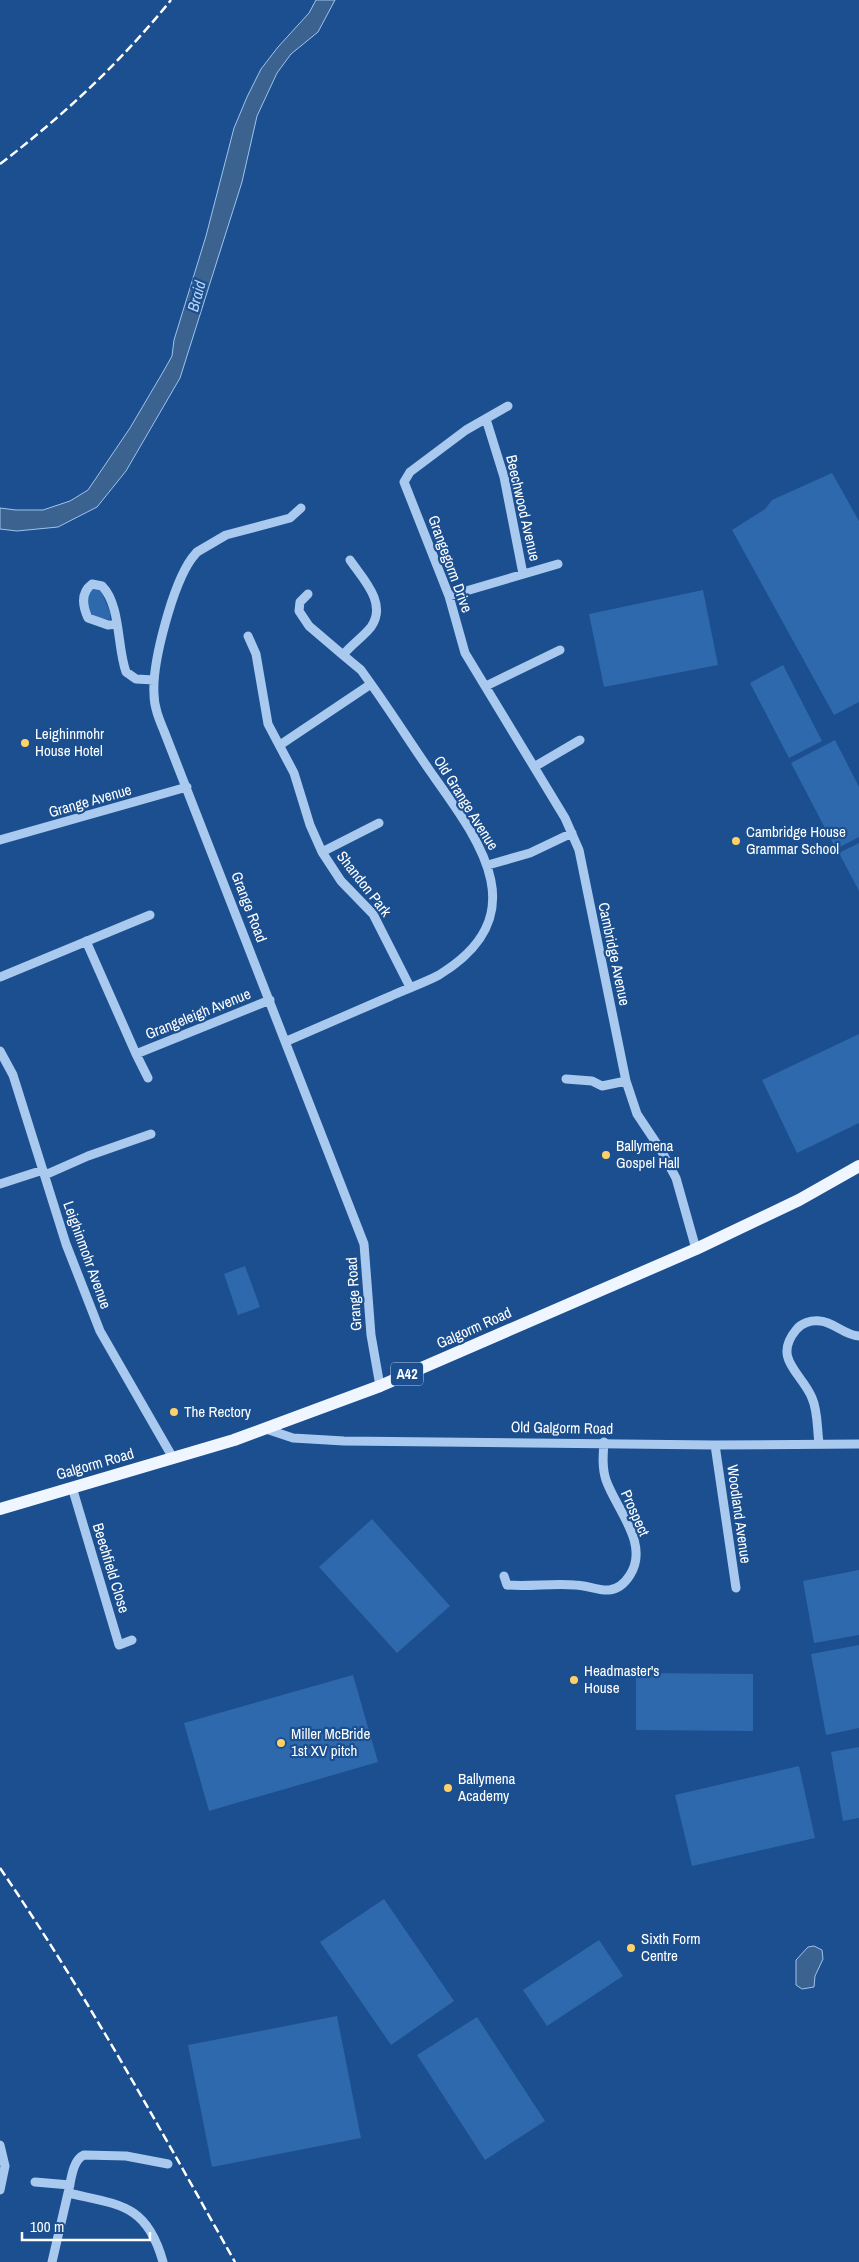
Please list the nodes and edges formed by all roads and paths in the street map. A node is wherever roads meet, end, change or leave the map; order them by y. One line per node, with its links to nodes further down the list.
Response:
1 (508, 406): 2 (street, Grangegorm Drive)
2 (486, 419): 6 (street, Beechwood Avenue); 8 (street, Grangegorm Drive)
3 (301, 508): 13 (street, Grange Road)
4 (350, 560): 12 (street)
5 (558, 564): 6 (street, Beechwood Avenue)
6 (524, 574): 8 (street, Beechwood Avenue)
7 (308, 594): 12 (street, Old Grange Avenue)
8 (449, 596): 15 (street, Grangegorm Drive)
9 (117, 624): 9 (street); 13 (street)
10 (248, 636): 17 (street, Shandon Park)
11 (560, 650): 15 (street)
12 (343, 655): 14 (street, Old Grange Avenue)
13 (154, 680): 19 (street, Grange Road)
14 (371, 684): 17 (street); 24 (street, Old Grange Avenue)
15 (486, 686): 18 (street, Grangegorm Drive)
16 (580, 740): 18 (street)
17 (280, 745): 23 (street, Shandon Park)
18 (534, 767): 21 (street, Grangegorm Drive)
19 (187, 787): 22 (street, Grange Avenue); 29 (street, Grange Road)
20 (378, 823): 23 (street, Shandon Park)
21 (572, 834): 24 (street); 35 (street, Cambridge Avenue)
22 (0, 840)
23 (322, 852): 28 (street, Shandon Park)
24 (488, 865): 28 (street, Old Grange Avenue)
25 (150, 915): 26 (street)
26 (86, 941): 27 (street); 32 (street, Grangeleigh Avenue)
27 (0, 977)
28 (410, 987): 30 (street, Old Grange Avenue)
29 (270, 1000): 30 (street, Grange Road); 32 (street, Grangeleigh Avenue)
30 (287, 1041): 42 (street, Grange Road)
31 (0, 1051): 38 (street, Leighinmohr Avenue)
32 (136, 1054): 33 (street, Grangeleigh Avenue)
33 (148, 1078)
34 (566, 1079): 35 (street)
35 (626, 1081): 40 (street, Cambridge Avenue)
36 (151, 1134): 38 (street)
37 (859, 1166): 40 (main road, Galgorm Road / A42)
38 (44, 1172): 39 (street); 48 (street, Leighinmohr Avenue)
39 (0, 1184)
40 (696, 1249): 42 (main road, Galgorm Road / A42)
41 (859, 1336): 45 (street)
42 (380, 1386): 43 (main road, Galgorm Road / A42)
43 (266, 1429): 44 (street, Old Galgorm Road); 48 (main road, Galgorm Road / A42)
44 (604, 1442): 47 (street, Old Galgorm Road); 51 (street, Prospect)
45 (819, 1443): 46 (street, Old Galgorm Road); 47 (street, Old Galgorm Road)
46 (859, 1444)
47 (715, 1445): 52 (street, Woodland Avenue)
48 (173, 1458): 49 (main road, Galgorm Road / A42)
49 (72, 1487): 50 (main road, Galgorm Road / A42); 53 (street, Beechfield Close)
50 (0, 1508)
51 (504, 1576)
52 (736, 1588)
53 (132, 1640)
54 (0, 2145): 58 (street)
55 (168, 2164): 57 (street)
56 (35, 2182): 57 (street)
57 (69, 2189): 59 (street); 60 (street)
58 (0, 2190)
59 (52, 2262)
60 (163, 2262)

